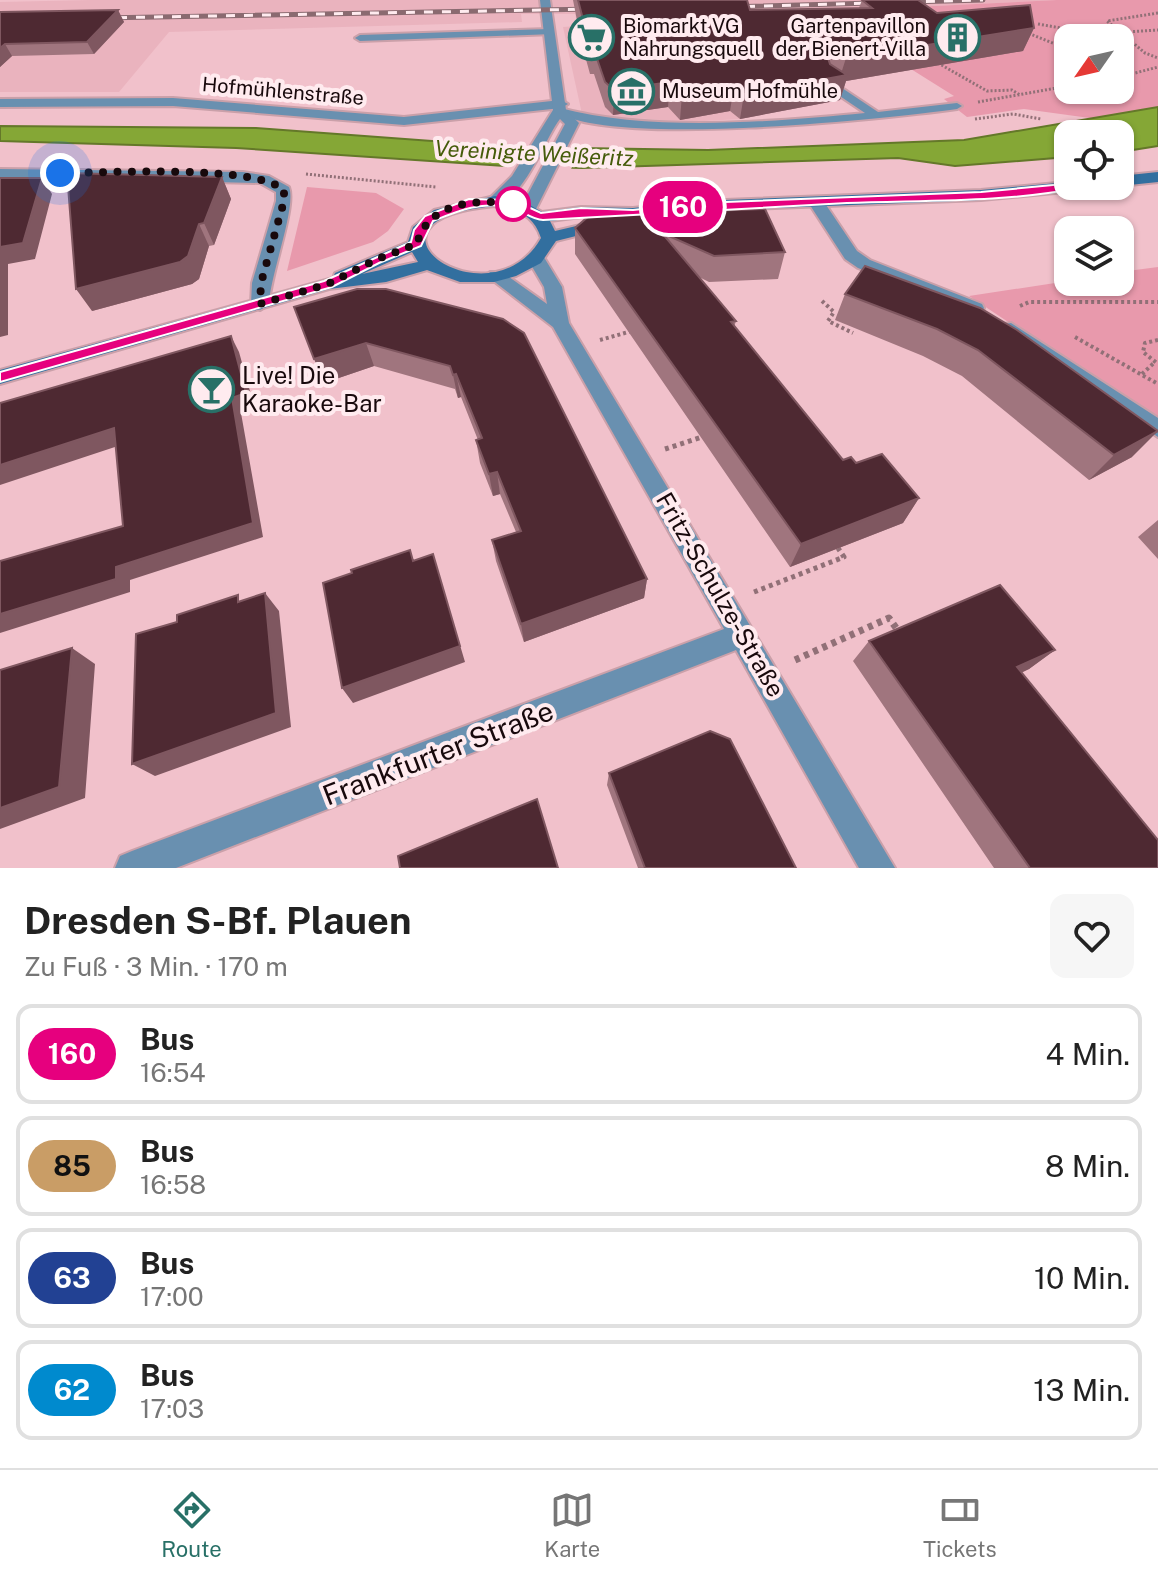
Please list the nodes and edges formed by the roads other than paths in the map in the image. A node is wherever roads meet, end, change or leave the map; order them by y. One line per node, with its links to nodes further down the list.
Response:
1 (545, 0): 2 (street)
2 (550, 32): 3 (lane); 7 (street)
3 (360, 38)
4 (829, 84): 8 (lane)
5 (0, 103): 7 (street, Hofmühlenstraße)
6 (957, 106): 8 (lane)
7 (560, 108): 8 (lane); 13 (street); 15 (street)
8 (878, 117)
9 (0, 173): 23 (street)
10 (1158, 177): 11 (main road)
11 (1134, 180)
12 (1054, 188): 14 (main road)
13 (495, 201): 15 (main road); 18 (main road)
14 (816, 202): 16 (main road); 26 (street)
15 (534, 213): 16 (main road); 17 (main road)
16 (633, 213): 17 (main road)
17 (549, 238): 19 (main road)
18 (417, 244): 20 (main road); 22 (main road)
19 (536, 258): 21 (main road); 24 (street, Fritz-Schulze-Straße)
20 (429, 264): 21 (main road); 22 (main road)
21 (496, 276): 24 (street, Fritz-Schulze-Straße)
22 (328, 284): 23 (main road)
23 (260, 304): 25 (main road)
24 (560, 323): 27 (street, Fritz-Schulze-Straße)
25 (0, 377)
26 (1158, 429)
27 (742, 635): 28 (street, Frankfurter Straße); 29 (street, Fritz-Schulze-Straße)
28 (132, 868)
29 (878, 868)

